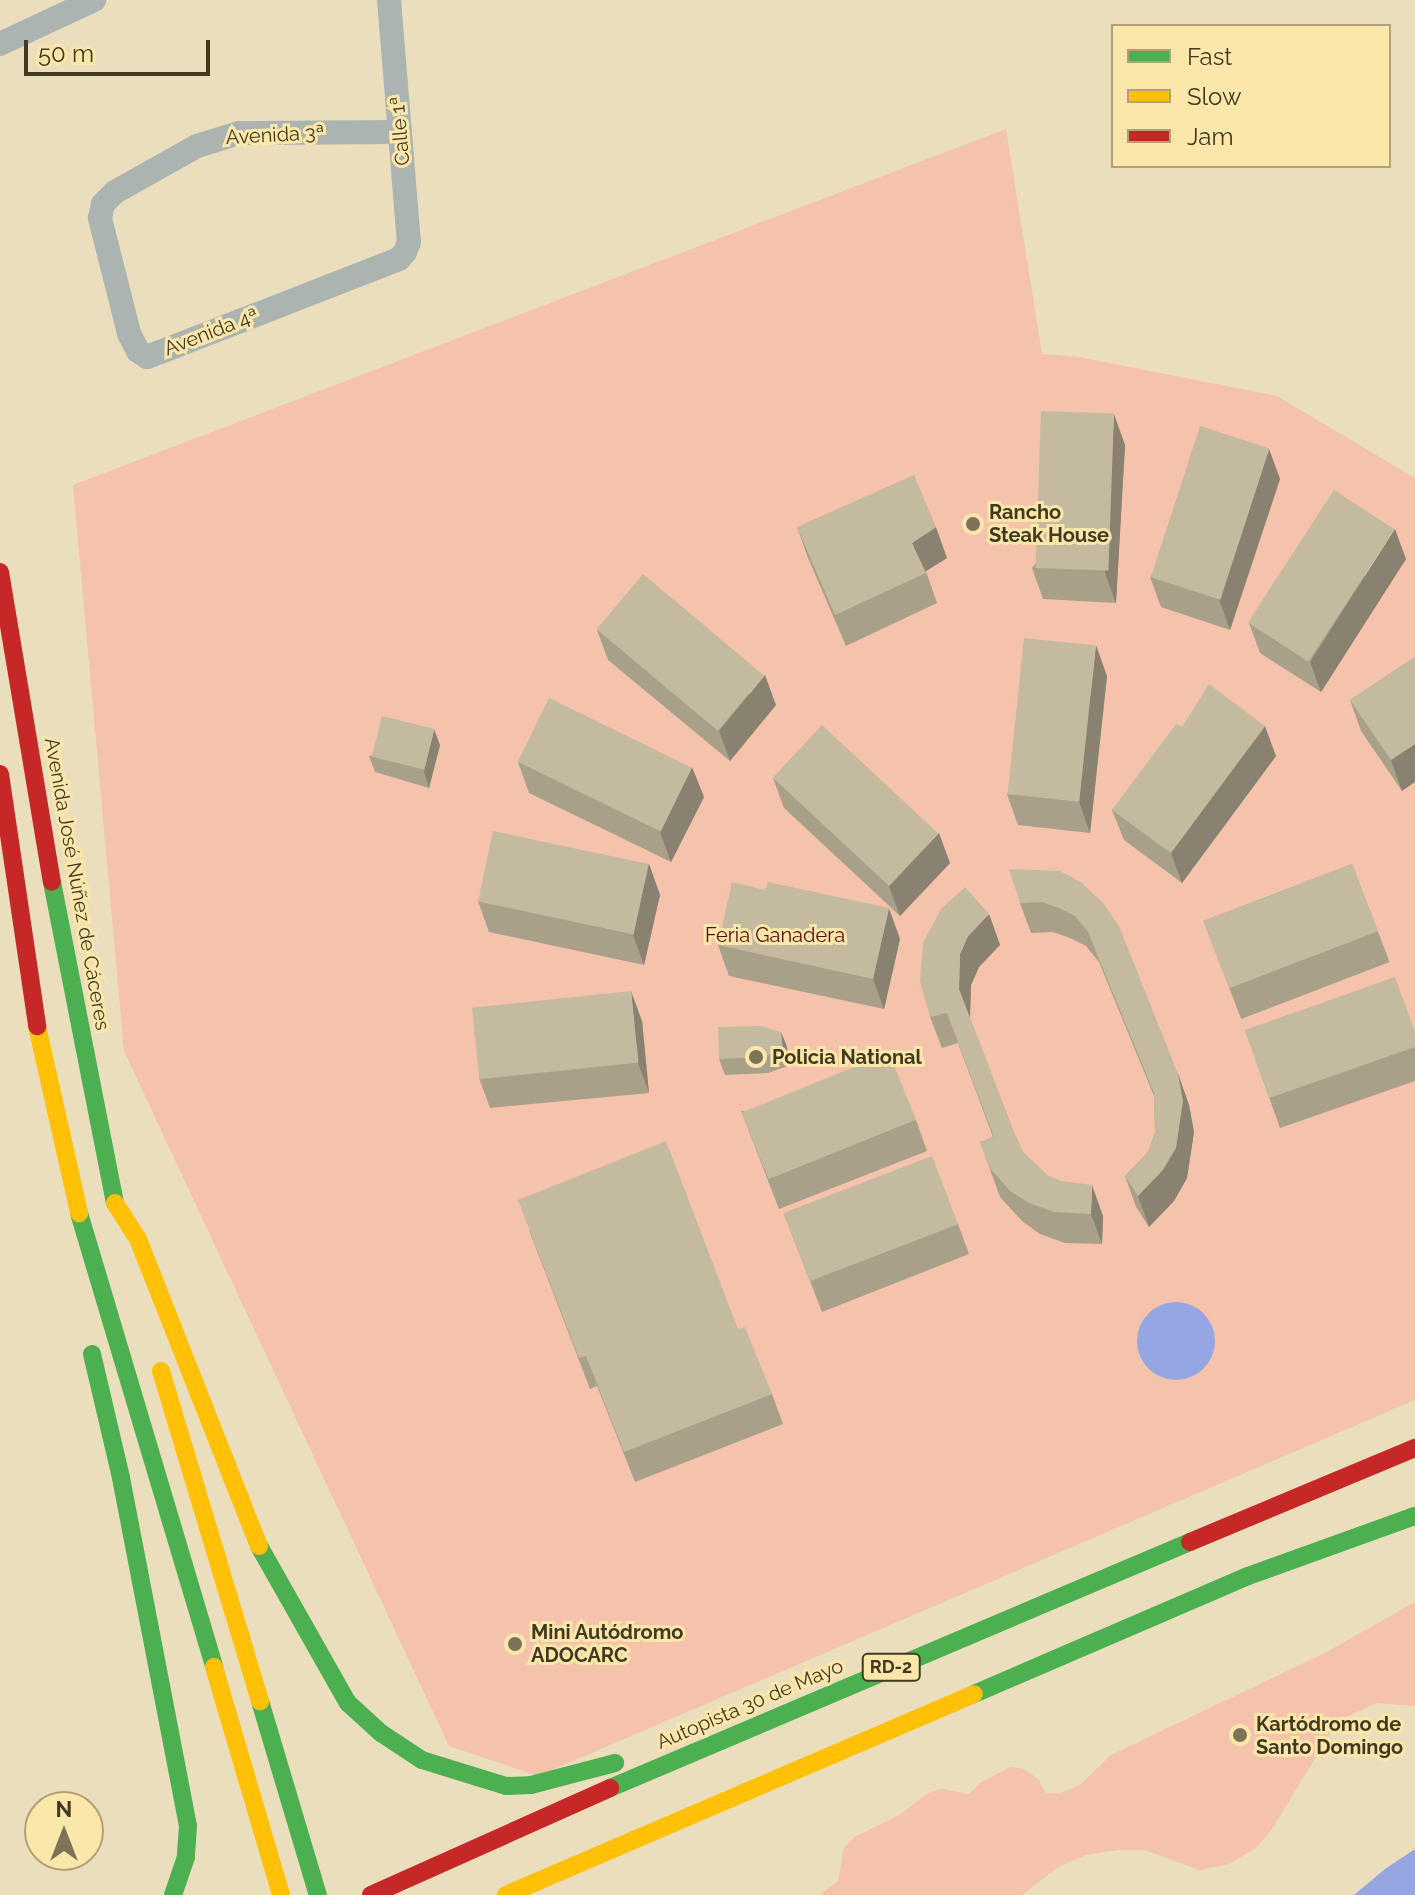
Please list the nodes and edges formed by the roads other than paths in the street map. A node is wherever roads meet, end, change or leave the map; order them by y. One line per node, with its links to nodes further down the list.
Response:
1 (94, 0): 3 (street)
2 (389, 0): 4 (street, Calle 1ª)
3 (0, 44)
4 (400, 132): 5 (street, Avenida 3ª); 6 (street, Calle 1ª)
5 (115, 192): 6 (street, Avenida 4ª)
6 (399, 259)
7 (0, 572): 9 (main road, Avenida José Núñez de Cáceres)
8 (0, 774): 10 (main road)
9 (115, 1203): 12 (main road, Avenida José Núñez de Cáceres); 17 (main road)
10 (79, 1213): 11 (main road); 19 (main road)
11 (81, 1285)
12 (140, 1295)
13 (86, 1329): 18 (main road)
14 (157, 1356): 20 (main road)
15 (1415, 1448): 17 (main road, Autopista 30 de Mayo / RD-2)
16 (1415, 1516): 22 (main road)
17 (711, 1743): 21 (main road, Autopista 30 de Mayo / RD-2)
18 (173, 1895)
19 (281, 1895)
20 (318, 1895)
21 (371, 1895)
22 (506, 1895)

